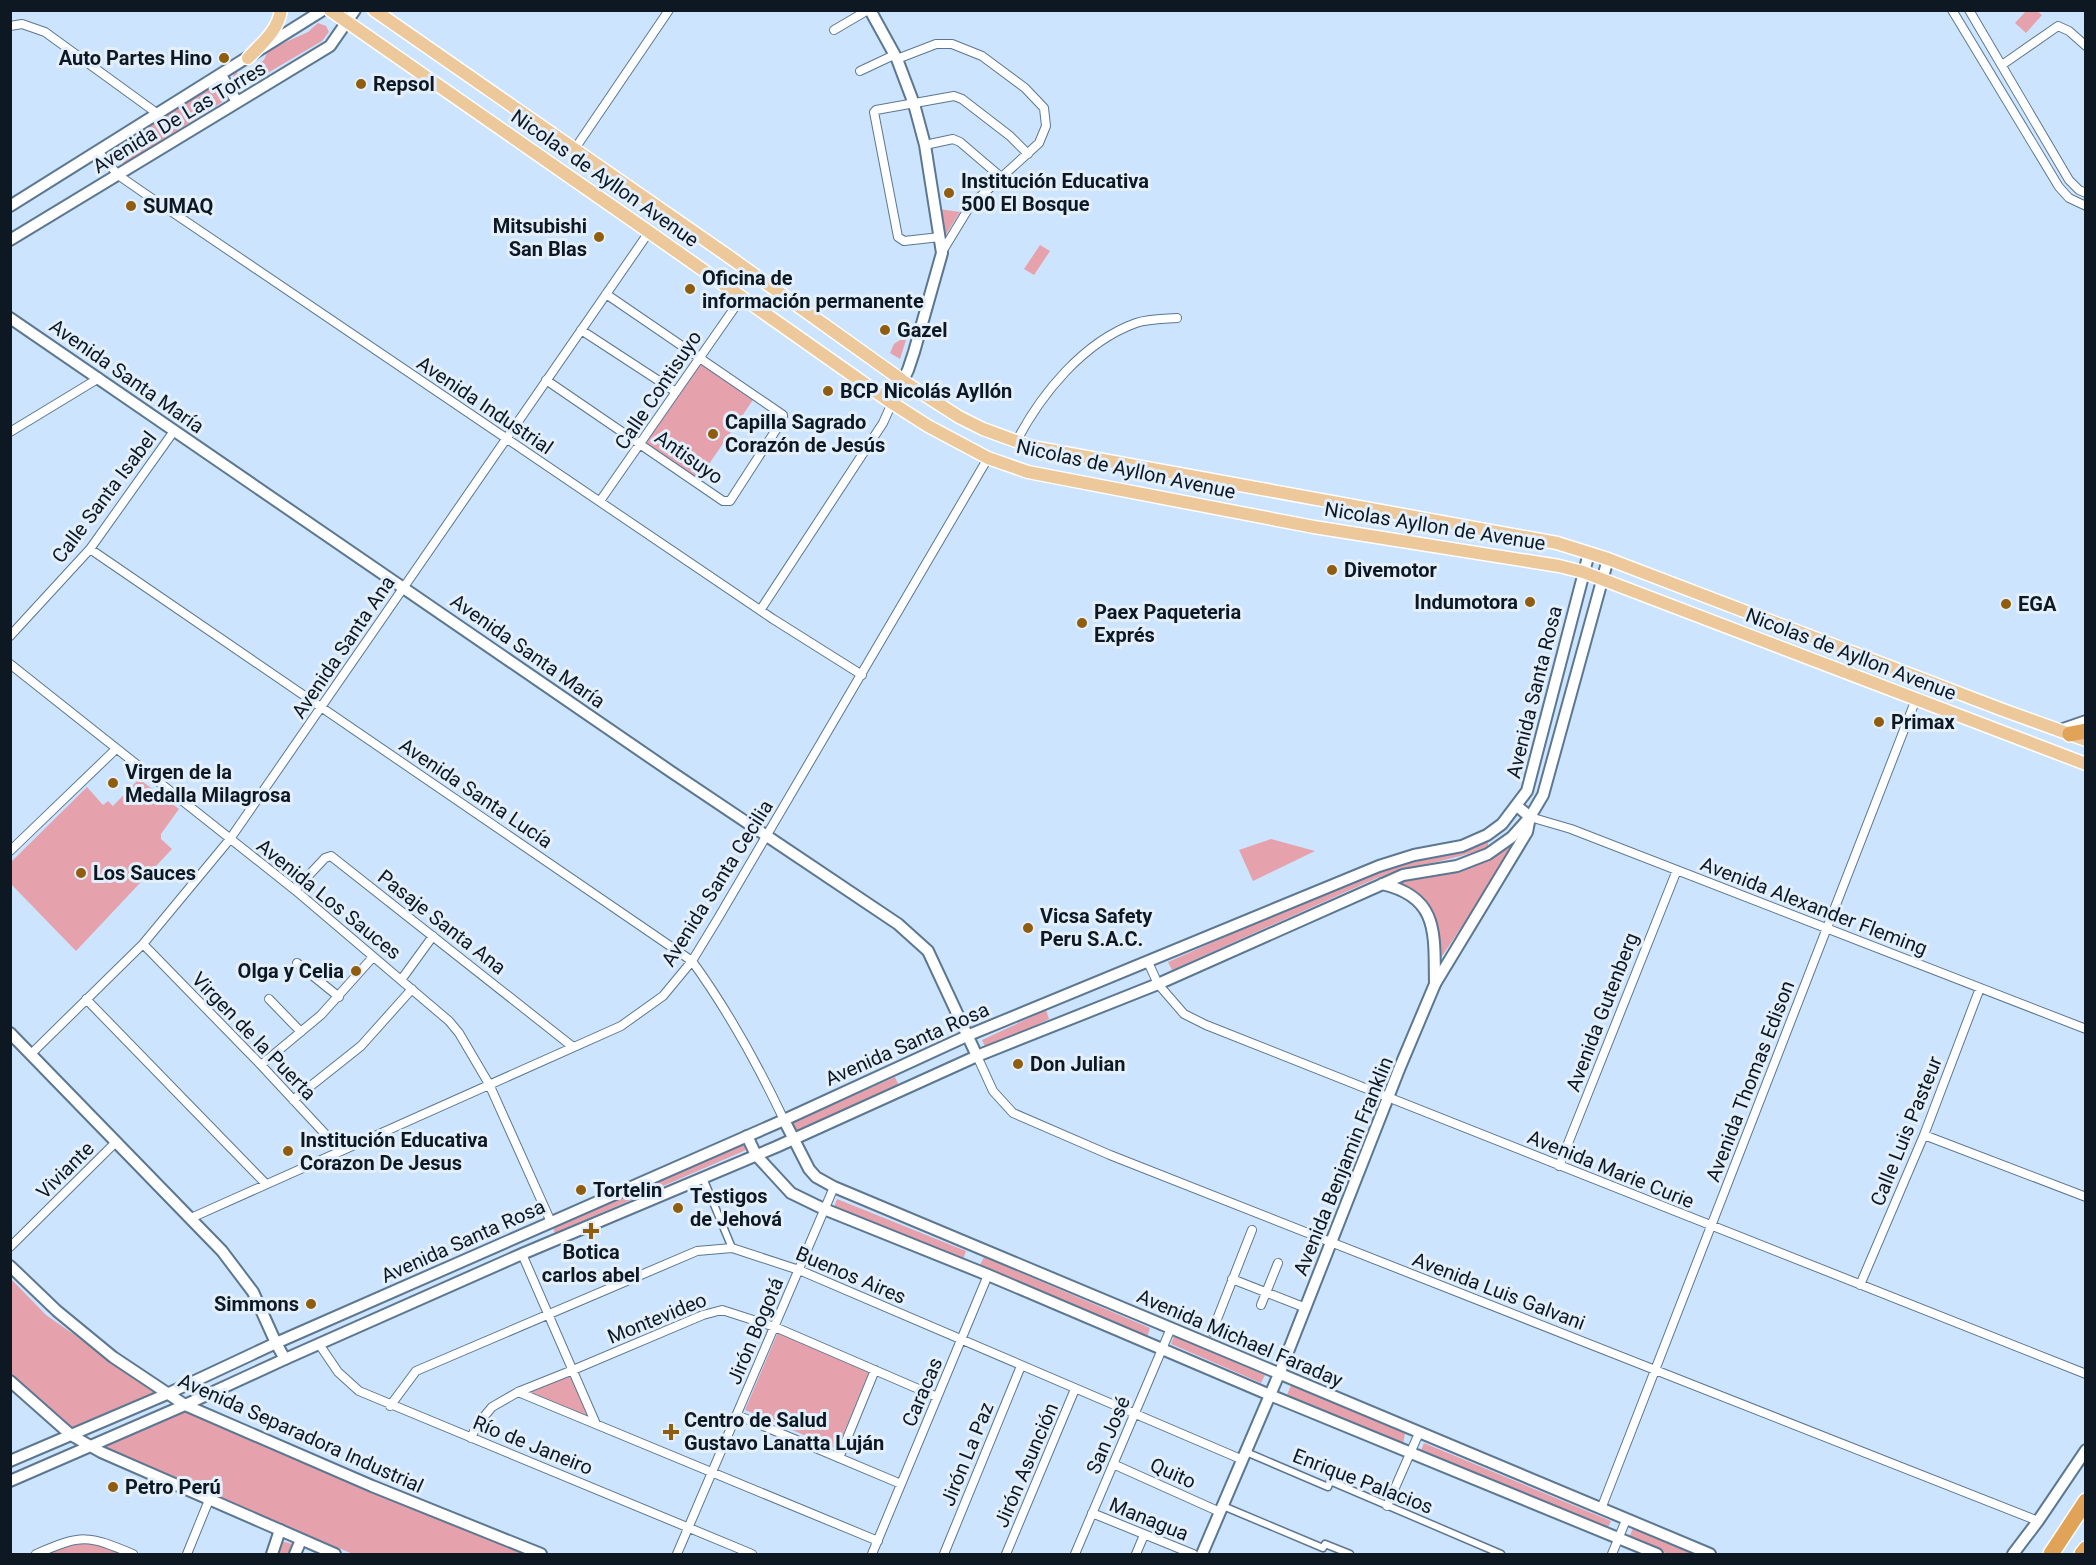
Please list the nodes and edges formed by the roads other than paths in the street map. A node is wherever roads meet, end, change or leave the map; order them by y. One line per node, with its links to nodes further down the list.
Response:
1 (281, 10): 15 (main road)
2 (323, 10): 15 (main road, Avenida De Las Torres)
3 (330, 10): 10 (main road, Nicolas de Ayllon Avenue)
4 (355, 10): 10 (main road, Avenida De Las Torres)
5 (374, 10): 23 (main road, Nicolas de Ayllon Avenue)
6 (669, 10): 23 (street)
7 (869, 10): 12 (street); 14 (main road)
8 (1952, 10): 30 (street)
9 (1969, 10): 16 (street)
10 (347, 23): 19 (main road, Avenida De Las Torres); 31 (main road, Nicolas de Ayllon Avenue)
11 (10, 26): 21 (street)
12 (834, 30)
13 (2085, 46): 16 (street)
14 (895, 57): 17 (street); 20 (main road); 25 (street)
15 (248, 58): 18 (main road, Avenida De Las Torres)
16 (2002, 65): 28 (street)
17 (860, 71)
18 (221, 75): 19 (main road); 21 (main road, Avenida De Las Torres)
19 (237, 102): 26 (main road, Avenida De Las Torres)
20 (914, 104): 22 (main road); 25 (street); 32 (street)
21 (158, 114): 24 (main road, Avenida De Las Torres)
22 (925, 145): 27 (street); 32 (main road)
23 (574, 150): 43 (main road, Nicolas de Ayllon Avenue)
24 (98, 152): 26 (street, Avenida Industrial); 29 (main road, Avenida De Las Torres)
25 (1028, 154): 27 (street)
26 (118, 175): 33 (main road, Avenida De Las Torres); 48 (street, Avenida Industrial)
27 (1001, 177): 34 (street)
28 (2085, 194)
29 (10, 206)
30 (2085, 206)
31 (649, 232): 35 (street, Avenida Santa Ana); 36 (main road, Nicolas de Ayllon Avenue)
32 (940, 237): 34 (main road)
33 (10, 240)
34 (942, 253): 43 (main road)
35 (606, 294): 39 (street, Avenida Santa Ana); 40 (street)
36 (742, 297): 40 (street, Calle Contisuyo); 45 (main road, Nicolas de Ayllon Avenue)
37 (10, 318): 41 (main road, Avenida Santa María)
38 (1177, 318): 49 (street)
39 (581, 330): 42 (street, Avenida Santa Ana); 44 (street)
40 (700, 358): 44 (street, Calle Contisuyo); 50 (street, Antisuyo)
41 (99, 378): 46 (main road, Avenida Santa María); 47 (street)
42 (546, 381): 48 (street, Avenida Santa Ana); 50 (street, Antisuyo)
43 (903, 381): 45 (main road); 49 (main road, Nicolas de Ayllon Avenue)
44 (676, 392): 50 (street, Calle Contisuyo)
45 (892, 403): 51 (main road, Nicolas de Ayllon Avenue); 59 (street)
46 (174, 431): 53 (street, Calle Santa Isabel); 58 (main road, Avenida Santa María)
47 (10, 432)
48 (506, 439): 52 (street, Avenida Industrial); 58 (street, Avenida Santa Ana)
49 (1016, 442): 54 (main road, Nicolas Ayllon de Avenue)
50 (641, 444): 52 (street, Calle Contisuyo)
51 (988, 458): 56 (main road, Nicolas de Ayllon Avenue); 62 (street, Avenida Santa Cecilia)
52 (600, 501): 59 (street, Avenida Industrial)
53 (90, 549): 60 (street, Calle Santa Isabel); 64 (street, Avenida Santa Lucía)
54 (1589, 553): 55 (main road, Nicolas Ayllon de Avenue); 56 (main road, Avenida Santa Rosa)
55 (1608, 559): 57 (main road, Avenida Santa Rosa); 66 (main road, Nicolas de Ayllon Avenue)
56 (1583, 572): 57 (main road); 70 (main road, Avenida Santa Rosa)
57 (1603, 579): 63 (main road, Nicolas de Ayllon Avenue); 71 (main road, Avenida Santa Rosa)
58 (403, 587): 64 (street, Avenida Santa Ana); 72 (main road, Avenida Santa María)
59 (761, 609): 62 (street, Avenida Industrial)
60 (10, 636)
61 (10, 664): 68 (street, Avenida Los Sauces)
62 (862, 675): 72 (street, Avenida Santa Cecilia)
63 (1916, 699): 69 (main road, Nicolas de Ayllon Avenue); 78 (street, Avenida Thomas Edison)
64 (322, 706): 73 (street, Avenida Santa Ana); 82 (street, Avenida Santa Lucía)
65 (2085, 721): 66 (main road)
66 (2072, 732): 67 (main road, Nicolas de Ayllon Avenue)
67 (2085, 740)
68 (116, 749): 73 (street, Avenida Los Sauces); 74 (street)
69 (2085, 764)
70 (1516, 806): 71 (main road); 84 (main road, Avenida Santa Rosa)
71 (1530, 817): 75 (street, Avenida Alexander Fleming); 76 (main road, Avenida Santa Rosa); 87 (main road, Avenida Benjamin Franklin)
72 (766, 836): 82 (street, Avenida Santa Cecilia); 96 (main road, Avenida Santa María)
73 (230, 839): 77 (street, Avenida Los Sauces); 80 (street, Avenida Santa Ana)
74 (11, 848)
75 (1677, 870): 78 (street, Avenida Alexander Fleming); 111 (street, Avenida Gutenberg)
76 (1382, 884): 86 (main road, Avenida Santa Rosa); 87 (main road)
77 (295, 890): 79 (street, Pasaje Santa Ana); 81 (street, Avenida Los Sauces)
78 (1828, 929): 88 (street, Avenida Alexander Fleming); 119 (street, Avenida Thomas Edison)
79 (433, 936): 85 (street); 97 (street, Pasaje Santa Ana)
80 (143, 944): 91 (street, Avenida Santa Ana); 100 (street, Virgen de la Puerta)
81 (373, 957): 85 (street, Avenida Los Sauces); 90 (street)
82 (692, 961): 97 (street, Avenida Santa Cecilia); 104 (street, Avenida Santa Lucía)
83 (297, 963): 90 (street)
84 (1148, 963): 86 (street, Avenida Marie Curie); 96 (main road, Avenida Santa Rosa)
85 (401, 980): 89 (street, Avenida Los Sauces)
86 (1158, 984): 99 (main road, Avenida Santa Rosa); 102 (street, Avenida Marie Curie)
87 (1436, 984): 102 (main road, Avenida Benjamin Franklin)
88 (1980, 988): 93 (street, Avenida Alexander Fleming); 105 (street, Calle Luis Pasteur)
89 (412, 989): 101 (street, Avenida Los Sauces); 103 (street)
90 (339, 997): 94 (street)
91 (86, 999): 98 (street, Avenida Santa Ana); 113 (street)
92 (269, 999): 94 (street)
93 (2085, 1029)
94 (301, 1032): 100 (street)
95 (10, 1033): 98 (main road)
96 (969, 1035): 99 (main road, Avenida Santa María); 104 (main road, Avenida Santa Rosa)
97 (573, 1047): 101 (street, Avenida Santa Cecilia)
98 (31, 1054): 108 (main road)
99 (977, 1056): 107 (main road, Avenida Santa Rosa); 121 (street, Avenida Luis Galvani)
100 (261, 1065): 103 (street, Virgen de la Puerta)
101 (489, 1084): 109 (street, Avenida Santa Cecilia); 118 (street, Avenida Los Sauces)
102 (1388, 1098): 111 (street, Avenida Marie Curie); 121 (main road, Avenida Benjamin Franklin)
103 (293, 1100): 109 (street, Virgen de la Puerta)
104 (783, 1120): 106 (main road, Avenida Santa Rosa); 107 (main road, Avenida Michael Faraday)
105 (1924, 1135): 115 (street); 132 (street, Calle Luis Pasteur)
106 (747, 1136): 110 (main road, Avenida Michael Faraday); 118 (main road, Avenida Santa Rosa)
107 (794, 1139): 110 (main road, Avenida Santa Rosa); 114 (main road, Avenida Michael Faraday)
108 (116, 1142): 117 (main road); 123 (street, Viviante)
109 (341, 1151): 113 (street, Avenida Santa Cecilia)
110 (756, 1155): 112 (main road, Avenida Santa Rosa); 116 (main road, Avenida Michael Faraday)
111 (1559, 1166): 119 (street, Avenida Marie Curie)
112 (703, 1178): 124 (street); 125 (main road, Avenida Santa Rosa)
113 (266, 1184): 117 (street, Avenida Santa Cecilia)
114 (834, 1187): 116 (street, Jirón Bogotá); 122 (main road, Avenida Michael Faraday)
115 (2085, 1197)
116 (824, 1209): 128 (main road, Avenida Michael Faraday); 129 (street, Jirón Bogotá)
117 (190, 1218): 141 (main road)
118 (551, 1222): 141 (main road, Avenida Santa Rosa)
119 (1711, 1226): 132 (street, Avenida Marie Curie); 148 (street, Avenida Thomas Edison)
120 (1252, 1230): 131 (street)
121 (1332, 1243): 135 (main road, Avenida Benjamin Franklin); 148 (street, Avenida Luis Galvani)
122 (976, 1246): 128 (main road); 138 (main road, Avenida Michael Faraday)
123 (10, 1247)
124 (732, 1248): 129 (street, Buenos Aires); 136 (street, Buenos Aires)
125 (522, 1254): 136 (street); 142 (main road, Avenida Santa Rosa)
126 (1278, 1263): 133 (street)
127 (10, 1266): 154 (main road, Avenida Separadora Industrial)
128 (968, 1267): 130 (main road, Avenida Michael Faraday)
129 (799, 1270): 137 (street, Jirón Bogotá); 140 (street, Buenos Aires)
130 (988, 1275): 140 (street, Caracas); 143 (main road, Avenida Michael Faraday)
131 (1232, 1279): 133 (street); 139 (street)
132 (1860, 1285): 150 (street, Avenida Marie Curie)
133 (1266, 1292): 134 (street); 135 (street)
134 (1261, 1305)
135 (1306, 1308): 149 (main road, Avenida Benjamin Franklin)
136 (547, 1314): 146 (street); 158 (street, Buenos Aires)
137 (775, 1327): 146 (street, Montevideo); 147 (street, Montevideo); 160 (street, Jirón Bogotá)
138 (1171, 1328): 143 (street, San José); 149 (main road, Avenida Michael Faraday)
139 (1212, 1332)
140 (961, 1340): 145 (street, Buenos Aires); 156 (street, Caracas)
141 (276, 1343): 144 (main road); 154 (main road, Avenida Santa Rosa)
142 (319, 1344): 144 (main road, Avenida Santa Rosa); 158 (street, Río de Janeiro)
143 (1162, 1349): 155 (main road, Avenida Michael Faraday); 159 (street, San José)
144 (285, 1359): 157 (main road, Avenida Santa Rosa)
145 (1021, 1366): 152 (street, Buenos Aires); 200 (street, Jirón La Paz)
146 (573, 1370): 153 (street, Montevideo); 161 (street)
147 (875, 1370): 156 (street, Montevideo); 169 (street)
148 (1655, 1370): 179 (street, Avenida Thomas Edison); 182 (street, Avenida Luis Galvani)
149 (1279, 1374): 155 (main road, Avenida Benjamin Franklin); 162 (main road, Avenida Michael Faraday)
150 (2085, 1374)
151 (10, 1381): 163 (main road)
152 (1076, 1389): 159 (street, Buenos Aires); 201 (street, Jirón Asunción)
153 (518, 1392): 161 (street); 164 (street, Montevideo)
154 (167, 1394): 157 (main road, Avenida Separadora Industrial); 163 (main road, Avenida Santa Rosa)
155 (1270, 1395): 167 (main road, Avenida Michael Faraday); 168 (main road, Avenida Benjamin Franklin)
156 (937, 1397): 174 (street, Caracas)
157 (185, 1405): 165 (main road, Avenida Santa Rosa); 196 (main road, Avenida Separadora Industrial)
158 (390, 1406): 164 (street, Río de Janeiro)
159 (1134, 1414): 168 (street, Buenos Aires); 171 (street, San José)
160 (736, 1415): 169 (street); 172 (street, Jirón Bogotá)
161 (596, 1424): 172 (street)
162 (1419, 1432): 167 (street); 179 (main road, Avenida Michael Faraday)
163 (71, 1435): 165 (main road); 170 (main road, Avenida Santa Rosa)
164 (471, 1438): 183 (street, Río de Janeiro)
165 (91, 1446): 173 (main road, Avenida Santa Rosa); 175 (main road)
166 (2085, 1450): 182 (main road)
167 (1410, 1452): 177 (street); 186 (main road, Avenida Michael Faraday)
168 (1244, 1456): 177 (street, Enrique Palacios); 178 (main road, Avenida Benjamin Franklin)
169 (839, 1458): 174 (street)
170 (10, 1461)
171 (1113, 1464): 178 (street, Quito); 180 (street, San José)
172 (713, 1472): 183 (street, Jirón Bogotá); 188 (street)
173 (10, 1481)
174 (901, 1484): 188 (street, Caracas)
175 (209, 1500): 184 (main road); 192 (street)
176 (2085, 1502): 212 (highway)
177 (1387, 1506): 207 (street, Enrique Palacios)
178 (1222, 1509): 205 (main road, Avenida Benjamin Franklin); 206 (street)
179 (1601, 1509): 181 (main road, Avenida Michael Faraday)
180 (1092, 1513): 185 (street, Managua); 202 (street, San José)
181 (1626, 1520): 186 (street); 210 (main road, Avenida Michael Faraday)
182 (2038, 1521): 211 (main road)
183 (688, 1528): 197 (street, Jirón Bogotá); 198 (street, Río de Janeiro)
184 (280, 1530): 187 (main road); 193 (main road)
185 (1144, 1535): 203 (street); 204 (street, Managua)
186 (1618, 1538): 208 (street); 209 (main road, Avenida Michael Faraday)
187 (301, 1540): 194 (main road); 195 (main road)
188 (878, 1541): 199 (street, Caracas)
189 (2085, 1549): 213 (highway)
190 (36, 1554): 191 (street)
191 (133, 1554)
192 (187, 1554)
193 (272, 1554)
194 (295, 1554)
195 (335, 1554)
196 (541, 1554)
197 (677, 1554)
198 (752, 1554)
199 (872, 1554)
200 (944, 1554)
201 (1006, 1554)
202 (1075, 1554)
203 (1136, 1554)
204 (1193, 1554)
205 (1202, 1554)
206 (1350, 1554)
207 (1501, 1554)
208 (1612, 1554)
209 (1657, 1554)
210 (1710, 1554)
211 (2013, 1554)
212 (2051, 1554)
213 (2082, 1554)

